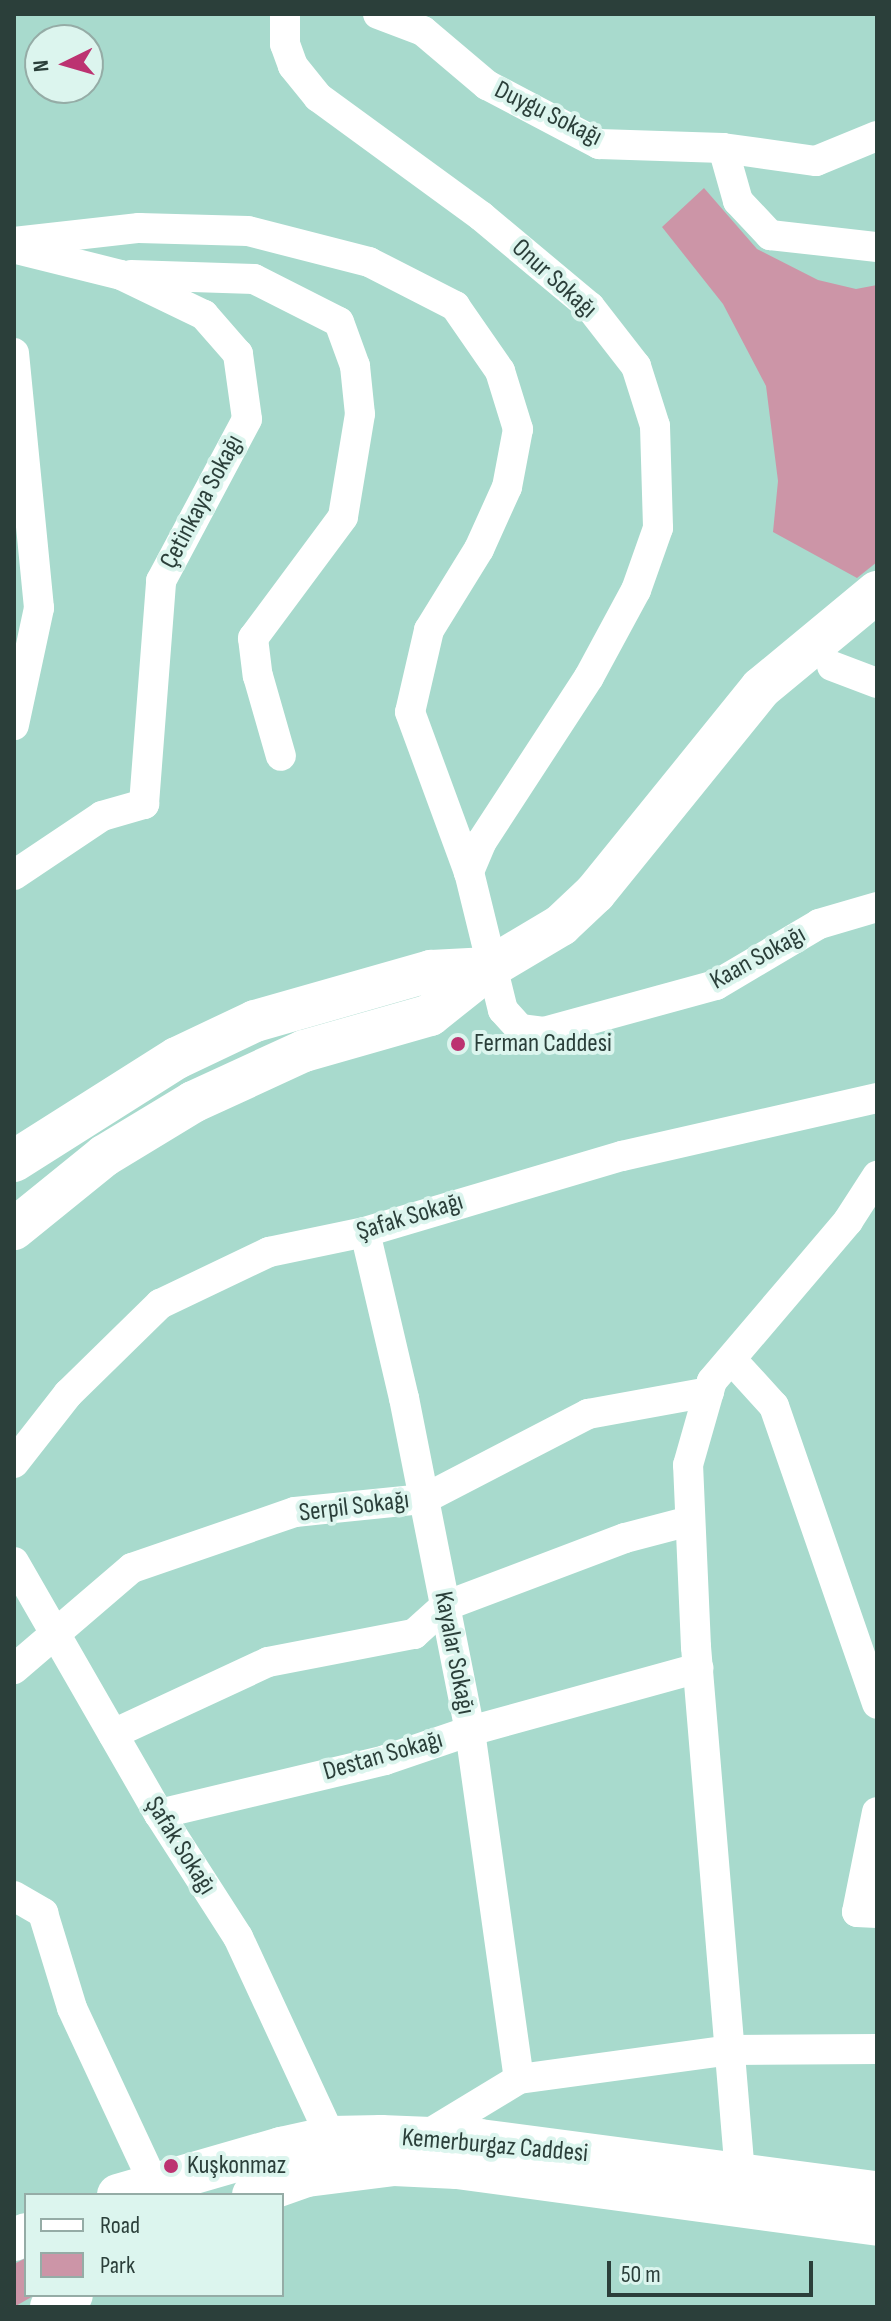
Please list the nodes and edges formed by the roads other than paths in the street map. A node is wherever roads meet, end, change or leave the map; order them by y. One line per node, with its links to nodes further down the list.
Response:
1 (285, 14): 16 (street, Onur Sokağı)
2 (378, 14): 4 (street, Duygu Sokağı)
3 (877, 136): 4 (street, Duygu Sokağı)
4 (723, 148): 6 (street)
5 (14, 245): 7 (street, Çetinkaya Sokağı); 16 (street, Kaan Sokağı)
6 (877, 247)
7 (121, 275): 15 (street); 17 (street, Çetinkaya Sokağı)
8 (14, 353): 13 (street)
9 (877, 592): 14 (street)
10 (877, 630): 11 (street)
11 (832, 666): 12 (street); 14 (street)
12 (877, 683)
13 (14, 725)
14 (733, 728): 19 (street)
15 (281, 756)
16 (469, 872): 19 (street, Kaan Sokağı)
17 (14, 875)
18 (877, 907): 19 (street, Kaan Sokağı)
19 (489, 968): 21 (street); 23 (street)
20 (877, 1098): 24 (street, Şafak Sokağı)
21 (14, 1161)
22 (877, 1176): 25 (street)
23 (14, 1229)
24 (365, 1232): 27 (street, Şafak Sokağı); 28 (street, Kayalar Sokağı)
25 (732, 1360): 26 (street); 35 (street)
26 (709, 1392): 28 (street, Serpil Sokağı); 29 (street)
27 (14, 1463)
28 (424, 1499): 31 (street, Kayalar Sokağı); 32 (street, Serpil Sokağı)
29 (690, 1521): 31 (street); 33 (street)
30 (14, 1562): 32 (street, Şafak Sokağı)
31 (445, 1606): 36 (street, Kayalar Sokağı); 37 (street)
32 (55, 1632): 34 (street, Serpil Sokağı); 37 (street, Şafak Sokağı)
33 (698, 1668): 36 (street, Destan Sokağı); 43 (street)
34 (14, 1669)
35 (877, 1704)
36 (470, 1731): 39 (street, Destan Sokağı); 44 (street, Kayalar Sokağı)
37 (113, 1734): 39 (street, Şafak Sokağı)
38 (877, 1812): 41 (street)
39 (159, 1814): 46 (street, Şafak Sokağı)
40 (14, 1896): 48 (street)
41 (877, 1913)
42 (877, 2049): 43 (street)
43 (730, 2050): 44 (street); 47 (street)
44 (519, 2079): 45 (street)
45 (425, 2136): 46 (street, Kemerburgaz Caddesi); 47 (street, Kemerburgaz Caddesi)
46 (331, 2137): 48 (street, Kemerburgaz Caddesi)
47 (740, 2174): 49 (street, Kemerburgaz Caddesi)
48 (136, 2189)
49 (877, 2192)
50 (259, 2193): 51 (street, Kemerburgaz Caddesi)
51 (877, 2225)
52 (68, 2297): 53 (street)
53 (51, 2307)

